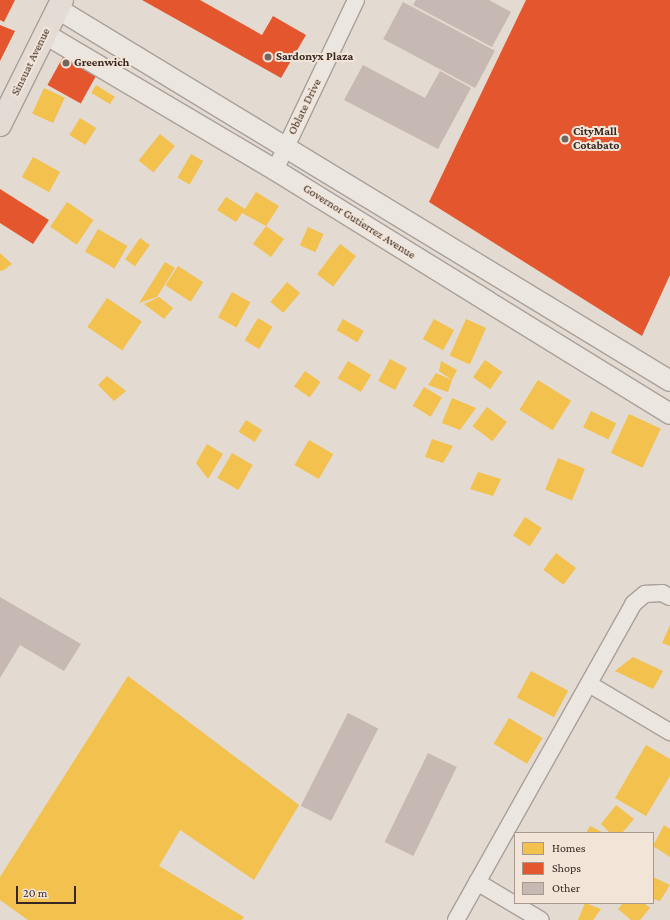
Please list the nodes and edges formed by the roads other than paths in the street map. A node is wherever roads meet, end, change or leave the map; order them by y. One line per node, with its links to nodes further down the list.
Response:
1 (356, 0): 5 (street, Oblate Drive)
2 (60, 5): 3 (main road, Sinsuat Avenue); 5 (street, Governor Gutierrez Avenue)
3 (45, 34): 4 (main road, Sinsuat Avenue); 6 (street, Governor Gutierrez Avenue)
4 (0, 125)
5 (286, 148): 6 (street, Oblate Drive); 7 (street, Governor Gutierrez Avenue)
6 (275, 170): 8 (street, Governor Gutierrez Avenue)
7 (670, 381)
8 (670, 414)
9 (670, 597): 10 (street)
10 (589, 684): 11 (street); 12 (street)
11 (670, 732)
12 (477, 882): 13 (street); 15 (street)
13 (514, 904)
14 (514, 904): 16 (street)
15 (456, 920)
16 (541, 920)

